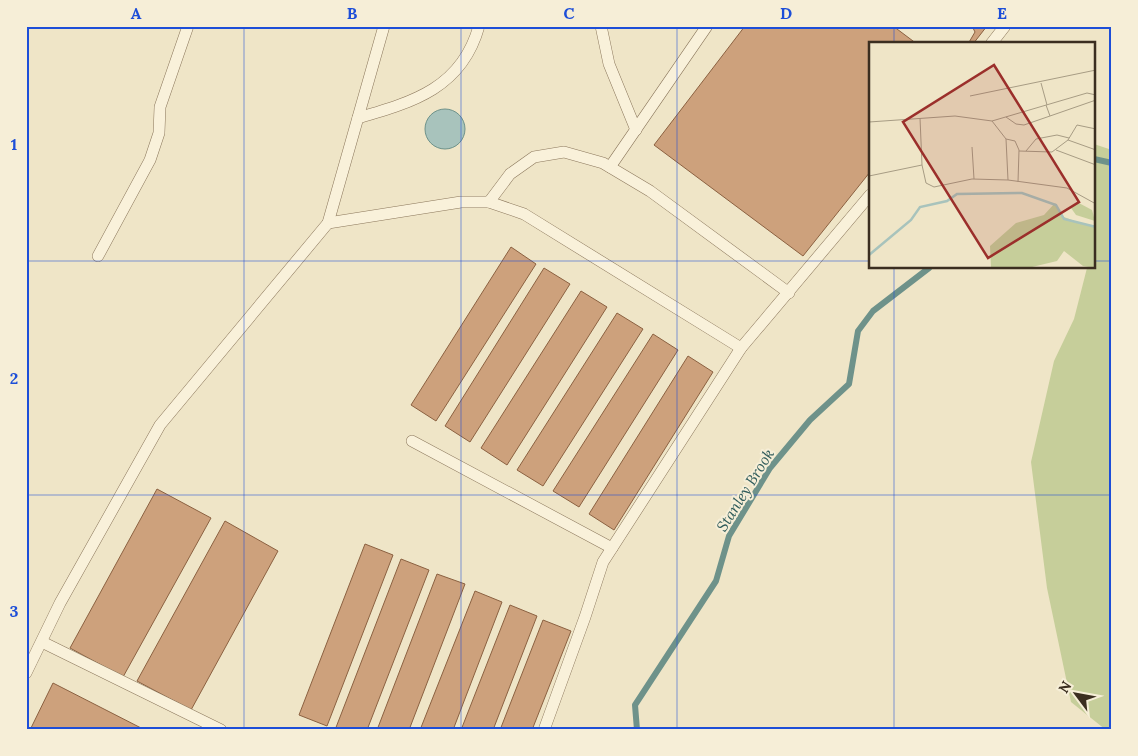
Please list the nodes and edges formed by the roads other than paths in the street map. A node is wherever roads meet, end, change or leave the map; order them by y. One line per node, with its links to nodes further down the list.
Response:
1 (188, 26): 14 (lane)
2 (384, 26): 8 (lane)
3 (479, 26): 8 (lane)
4 (601, 26): 9 (lane)
5 (707, 26): 9 (lane)
6 (1005, 26): 7 (lane)
7 (993, 42)
8 (358, 118): 13 (lane)
9 (636, 130): 10 (lane)
10 (610, 167): 12 (lane); 15 (lane)
11 (869, 196): 15 (lane)
12 (489, 202): 13 (lane); 16 (lane)
13 (328, 223): 19 (lane)
14 (98, 256)
15 (788, 293): 16 (lane)
16 (741, 348): 18 (lane)
17 (412, 441): 18 (lane)
18 (612, 548): 22 (lane)
19 (42, 642): 20 (lane); 21 (lane)
20 (26, 673)
21 (221, 730)
22 (544, 730)

